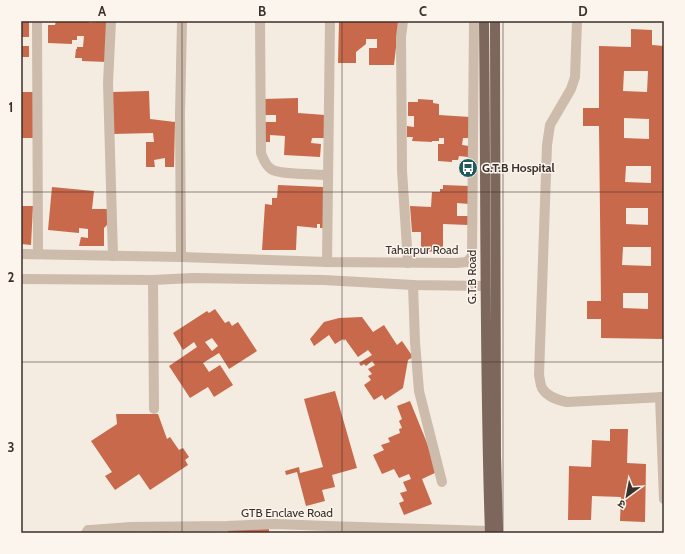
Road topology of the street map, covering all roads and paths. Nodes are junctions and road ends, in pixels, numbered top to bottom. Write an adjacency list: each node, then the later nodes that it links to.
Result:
1 (37, 21): 13 (street)
2 (111, 21): 14 (street)
3 (182, 21): 15 (street)
4 (260, 21): 11 (street)
5 (330, 21): 11 (street)
6 (403, 21): 17 (street)
7 (474, 21): 17 (street, Taharpur Road)
8 (484, 21): 21 (main road, G.T.B Road)
9 (495, 21): 30 (main road, G.T.B Road)
10 (577, 21): 22 (street)
11 (328, 175): 16 (street)
12 (21, 254): 13 (street)
13 (38, 254): 14 (street, Taharpur Road)
14 (113, 256): 15 (street, Taharpur Road)
15 (181, 257): 16 (street, Taharpur Road)
16 (327, 262): 17 (street, Taharpur Road)
17 (408, 263)
18 (21, 279): 19 (street)
19 (153, 280): 20 (street); 23 (street)
20 (413, 285): 21 (street); 24 (street)
21 (485, 286): 30 (main road, G.T.B Road)
22 (662, 397): 25 (street)
23 (154, 409)
24 (442, 482)
25 (664, 499)
26 (275, 528): 28 (street, GTB Enclave Road); 29 (street, GTB Enclave Road)
27 (131, 530): 28 (street, GTB Enclave Road); 31 (street, GTB Enclave Road)
28 (227, 530)
29 (327, 530): 30 (street, GTB Enclave Road)
30 (492, 532)
31 (86, 533)

